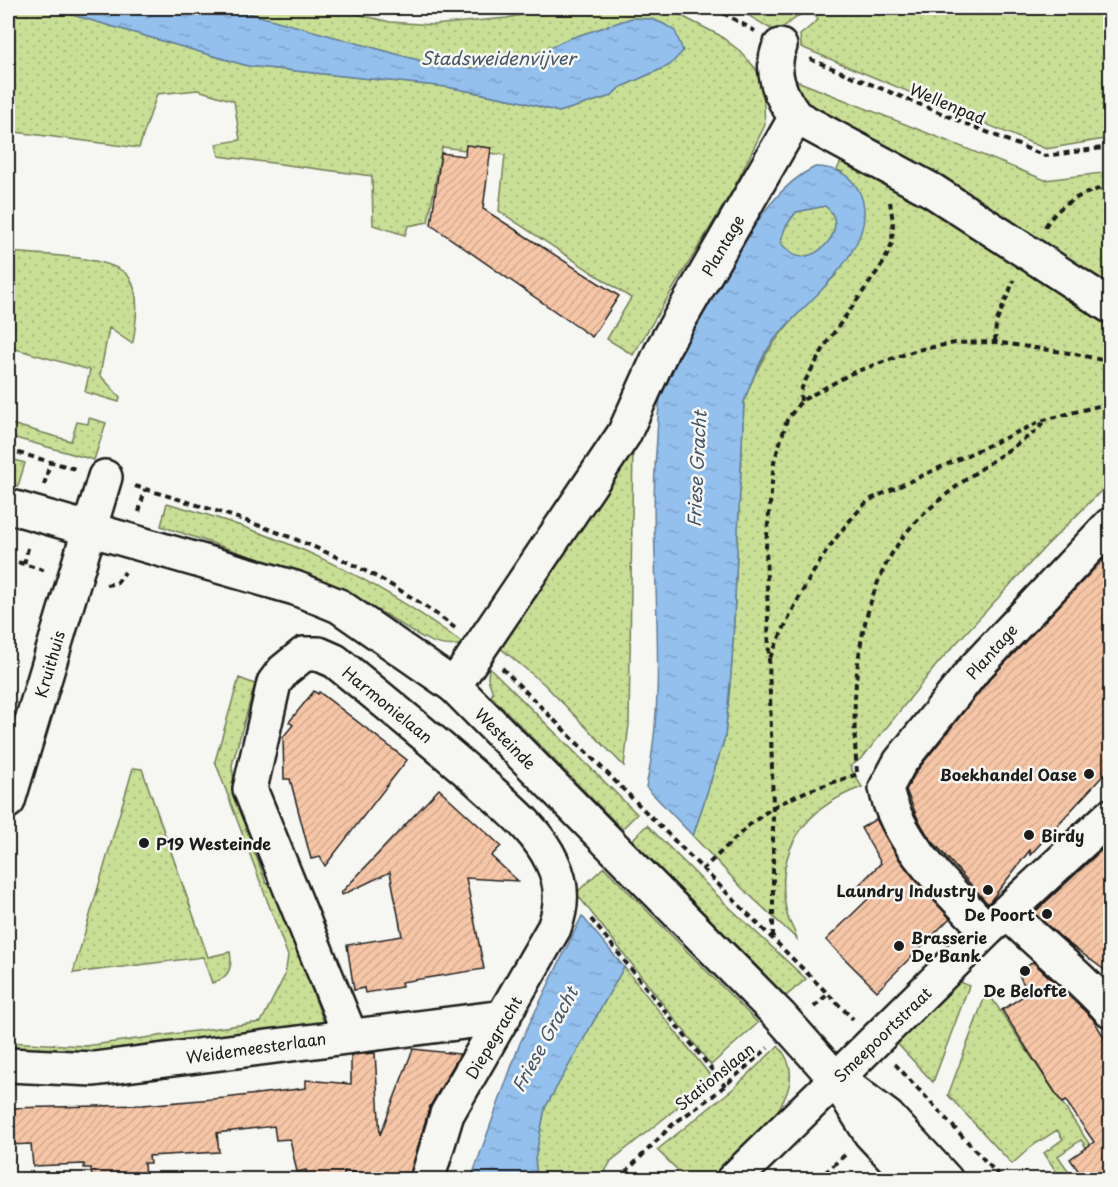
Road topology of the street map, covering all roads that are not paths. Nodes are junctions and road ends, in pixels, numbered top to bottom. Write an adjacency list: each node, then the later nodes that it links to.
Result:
1 (780, 46): 2 (street)
2 (796, 117): 3 (street); 8 (street, Plantage)
3 (1110, 306)
4 (105, 477): 7 (street)
5 (8, 506): 7 (street, Westeinde)
6 (1110, 525): 13 (street, Plantage)
7 (90, 528): 8 (street, Westeinde); 9 (street, Kruithuis)
8 (454, 686): 18 (street, Westeinde)
9 (15, 752): 10 (street, Kruithuis)
10 (8, 801)
11 (1110, 816): 13 (street, Smeepoortstraat)
12 (561, 896): 15 (street, Diepegracht); 16 (street, Harmonielaan)
13 (997, 921): 14 (street); 18 (street, Smeepoortstraat)
14 (1110, 1010)
15 (504, 1017): 16 (street, Weidemeesterlaan); 19 (street, Diepegracht)
16 (350, 1035): 17 (street, Weidemeesterlaan)
17 (8, 1065)
18 (836, 1079): 20 (street, Smeepoortstraat); 21 (street); 22 (street)
19 (427, 1179)
20 (734, 1179)
21 (914, 1179)
22 (946, 1179)

